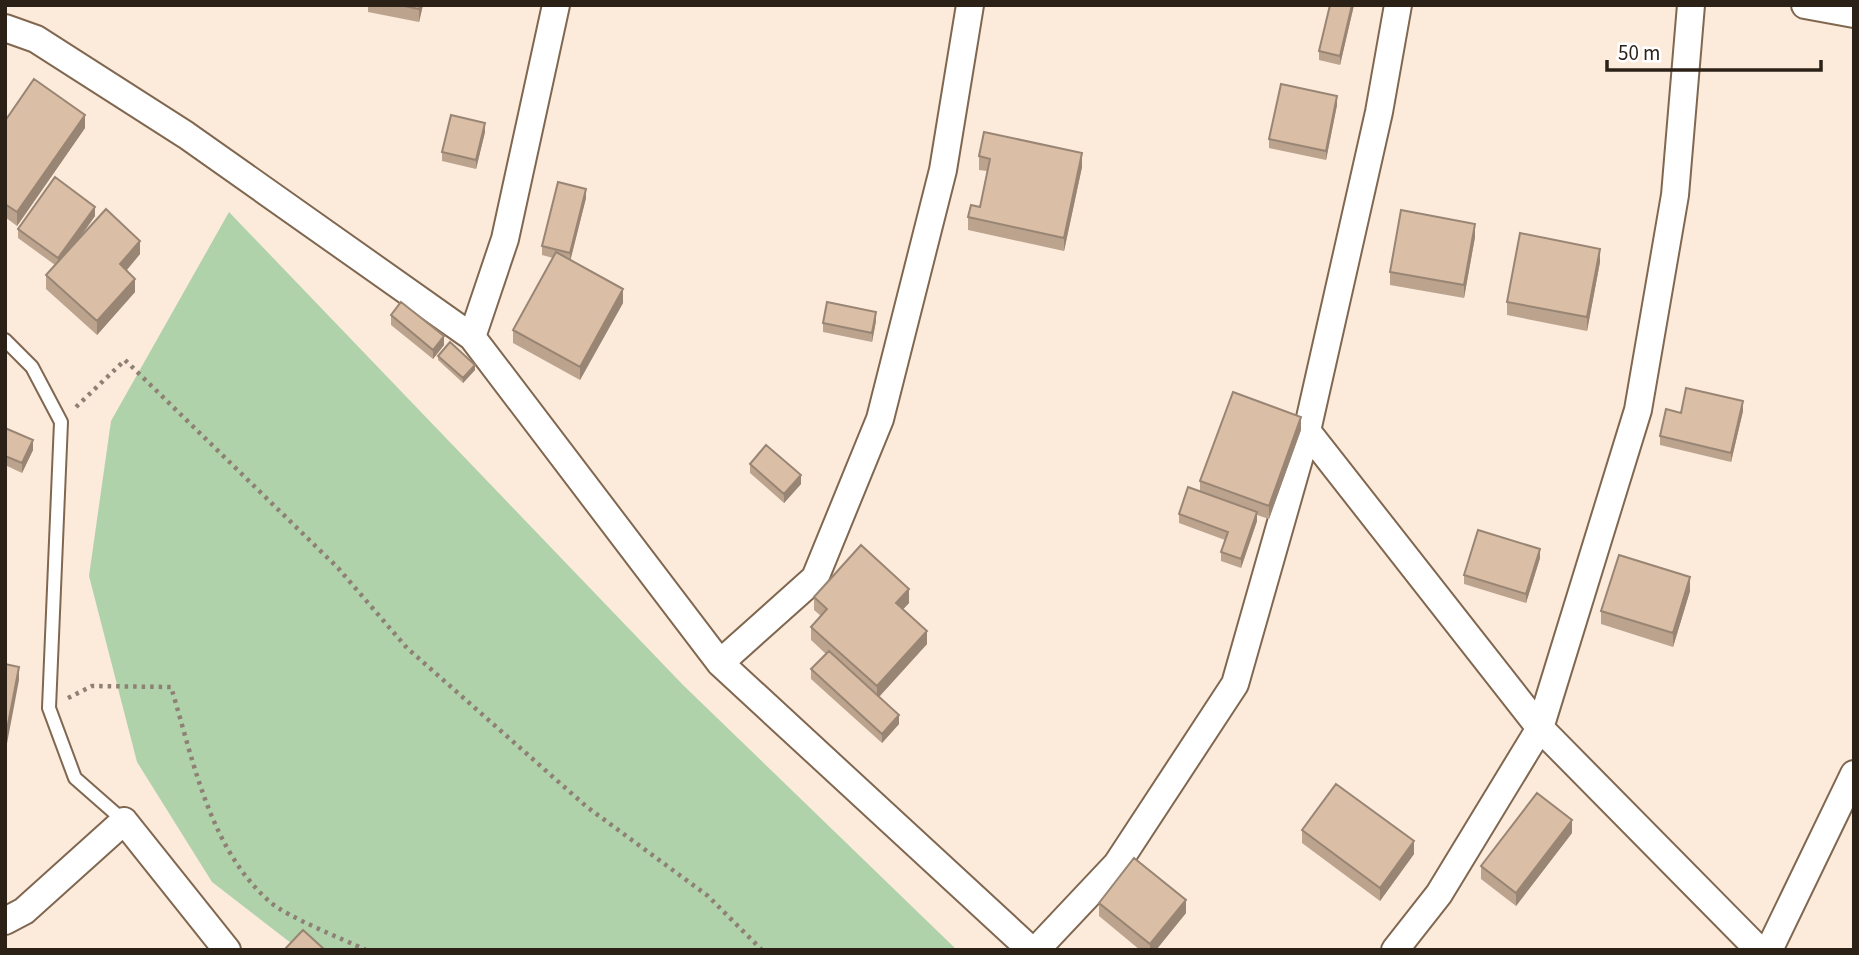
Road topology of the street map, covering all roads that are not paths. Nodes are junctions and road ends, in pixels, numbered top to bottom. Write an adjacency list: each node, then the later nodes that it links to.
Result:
1 (556, 5): 8 (street)
2 (970, 5): 11 (street)
3 (1398, 5): 10 (street)
4 (1691, 5): 12 (street)
5 (1805, 5): 6 (street)
6 (1854, 14)
7 (5, 28): 8 (street)
8 (472, 337): 11 (street)
9 (5, 340): 14 (lane)
10 (1307, 431): 12 (street); 17 (street)
11 (720, 663): 17 (street)
12 (1540, 728): 18 (street); 19 (street)
13 (1854, 774): 20 (street)
14 (124, 821): 15 (street); 16 (street)
15 (5, 921)
16 (227, 950)
17 (1033, 950)
18 (1395, 950)
19 (1759, 950)
20 (1769, 950)

